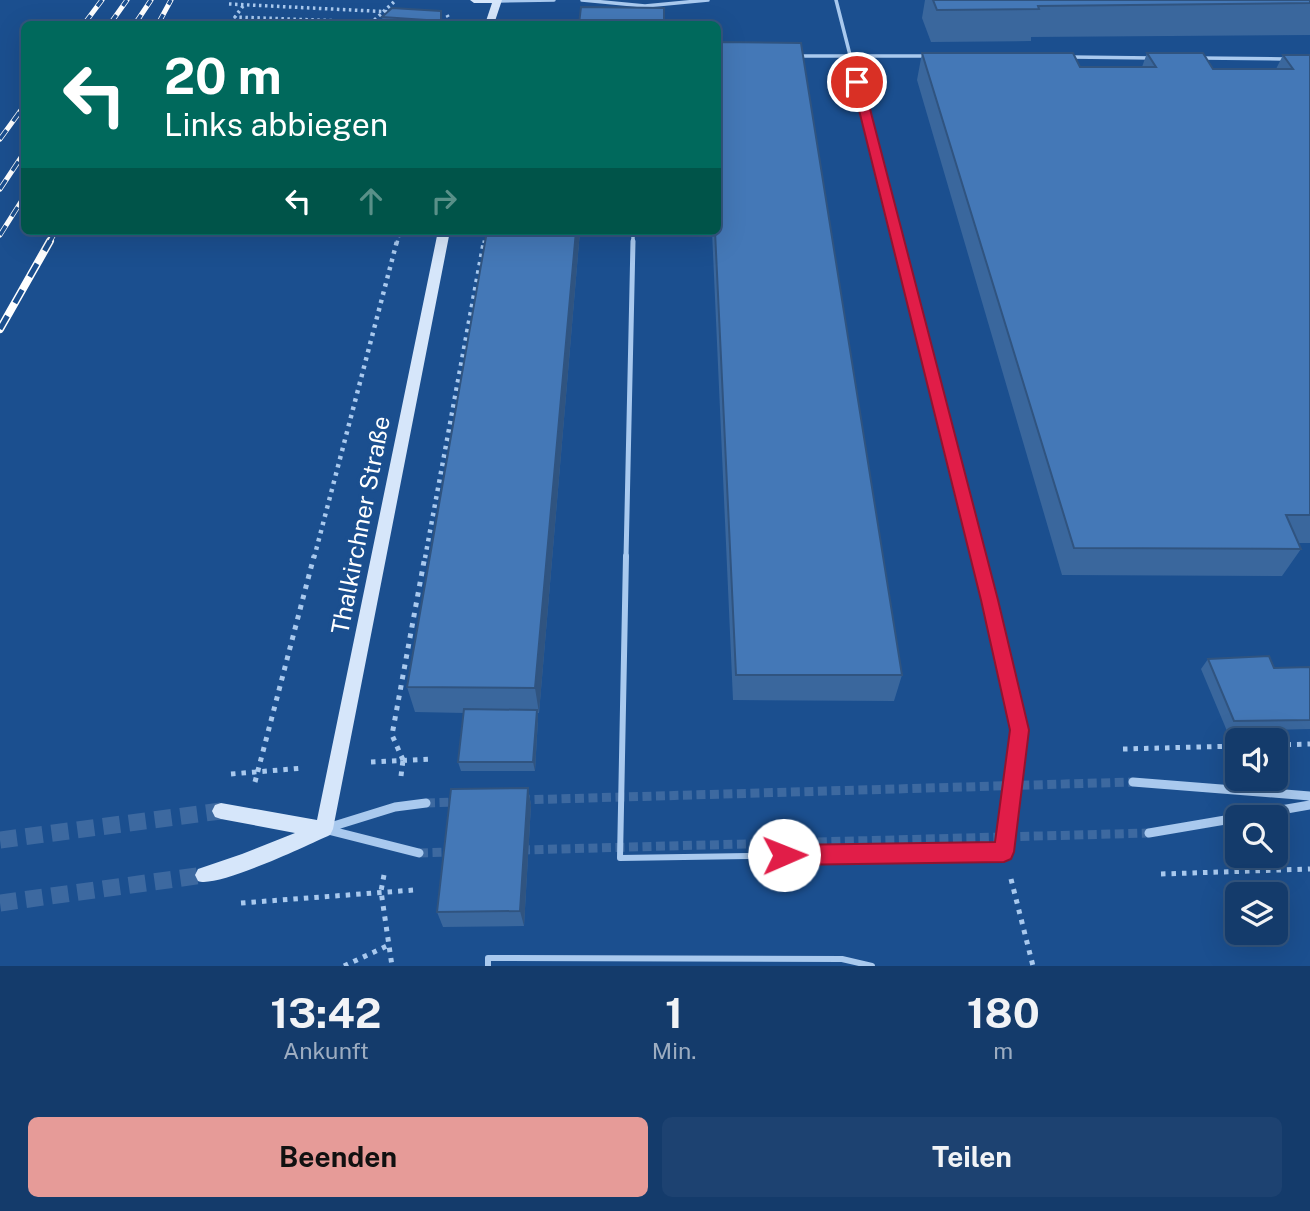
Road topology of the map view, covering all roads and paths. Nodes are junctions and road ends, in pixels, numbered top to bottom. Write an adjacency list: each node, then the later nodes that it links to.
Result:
1 (396, 0): 13 (path)
2 (474, 0): 7 (street)
3 (554, 0): 7 (lane)
4 (582, 0): 5 (lane)
5 (708, 0)
6 (836, 0): 17 (lane)
7 (498, 1): 15 (street)
8 (229, 4): 9 (path)
9 (243, 5): 10 (path); 12 (path)
10 (393, 12)
11 (447, 15): 14 (path)
12 (343, 21)
13 (373, 21)
14 (450, 21)
15 (491, 21)
16 (797, 56): 17 (lane)
17 (851, 56): 18 (lane); 42 (lane)
18 (934, 57)
19 (1059, 57): 20 (lane)
20 (1157, 58)
21 (1199, 58): 22 (lane)
22 (1296, 59)
23 (399, 235): 32 (path, Thalkirchner Straße)
24 (443, 235): 40 (street, Thalkirchner Straße)
25 (485, 235): 31 (path)
26 (634, 235): 42 (lane)
27 (1310, 744): 28 (path)
28 (1288, 745)
29 (1225, 746): 30 (path)
30 (1123, 749)
31 (431, 759)
32 (257, 772)
33 (1133, 782): 34 (street)
34 (1310, 796)
35 (426, 803): 40 (street)
36 (1310, 805): 37 (street)
37 (1288, 809)
38 (221, 811): 40 (street)
39 (1225, 819): 41 (street)
40 (324, 829): 43 (street); 46 (street)
41 (1149, 833)
42 (1004, 852): 55 (path)
43 (419, 853)
44 (1310, 869): 45 (path)
45 (1161, 874)
46 (204, 875)
47 (414, 890): 48 (path)
48 (382, 891): 49 (path); 50 (path)
49 (236, 904)
50 (389, 945): 51 (path); 52 (path)
51 (344, 966)
52 (392, 966)
53 (488, 966): 54 (lane)
54 (872, 966)
55 (1033, 966)

